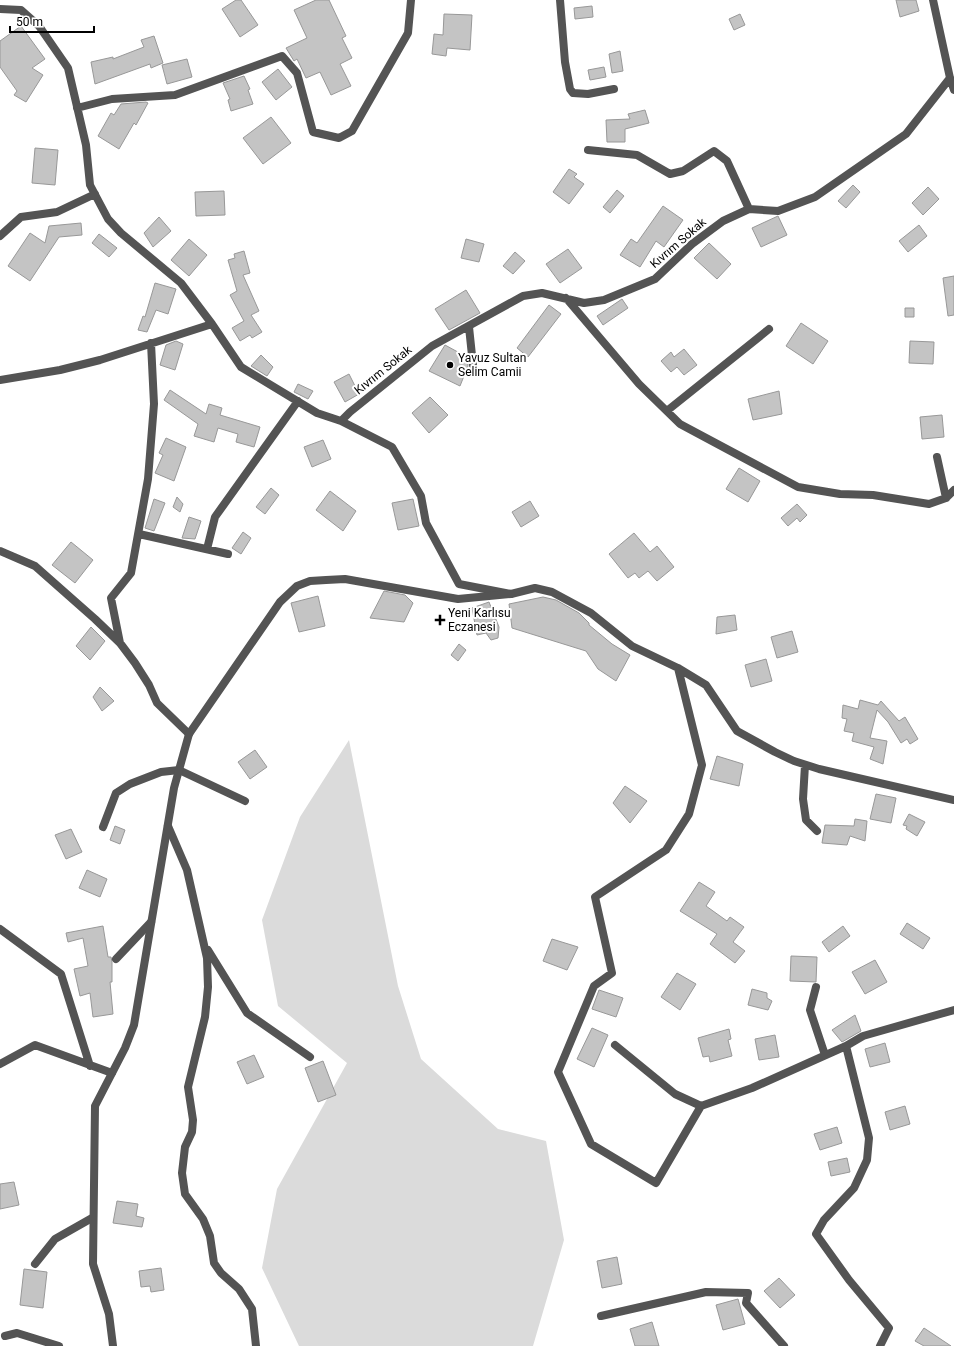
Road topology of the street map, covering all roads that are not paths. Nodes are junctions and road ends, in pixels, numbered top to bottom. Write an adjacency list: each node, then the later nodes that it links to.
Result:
1 (411, 0): 8 (street)
2 (560, 0): 6 (street)
3 (933, 0): 5 (street)
4 (0, 9): 8 (street)
5 (950, 78): 7 (street); 11 (street, Kıvrım Sokak)
6 (614, 88)
7 (954, 90)
8 (77, 108): 10 (street)
9 (588, 150): 11 (street)
10 (95, 194): 12 (street); 14 (street)
11 (749, 209): 13 (street, Kıvrım Sokak)
12 (0, 236)
13 (566, 298): 15 (street, Kıvrım Sokak); 21 (street)
14 (212, 324): 17 (street); 20 (street)
15 (469, 327): 18 (street); 22 (street, Kıvrım Sokak)
16 (769, 330): 21 (street)
17 (151, 343): 19 (street); 26 (street)
18 (473, 365)
19 (0, 380)
20 (298, 401): 22 (street); 27 (street)
21 (668, 410): 25 (street)
22 (341, 421): 30 (street)
23 (937, 458): 25 (street)
24 (954, 490): 25 (street)
25 (946, 498)
26 (139, 534): 27 (street); 31 (street)
27 (207, 549): 29 (street)
28 (0, 551): 31 (street)
29 (228, 554)
30 (511, 594): 32 (street); 33 (street)
31 (120, 643): 33 (street)
32 (678, 668): 34 (street); 54 (street)
33 (189, 734): 35 (street)
34 (805, 765): 36 (street); 40 (street)
35 (179, 770): 37 (street); 38 (street); 39 (street)
36 (954, 800)
37 (245, 801)
38 (168, 826): 41 (street); 43 (street)
39 (103, 827)
40 (817, 831)
41 (151, 922): 44 (street); 53 (street)
42 (0, 929): 52 (street)
43 (203, 940): 50 (street); 61 (street)
44 (116, 959)
45 (816, 988): 49 (street)
46 (954, 1010): 48 (street)
47 (615, 1045): 54 (street)
48 (846, 1046): 49 (street); 63 (street)
49 (825, 1055): 54 (street)
50 (310, 1057)
51 (0, 1064): 52 (street)
52 (90, 1066): 53 (street)
53 (112, 1073): 55 (street)
54 (701, 1106)
55 (92, 1218): 56 (street); 60 (street)
56 (35, 1264)
57 (601, 1316): 62 (street)
58 (5, 1336): 59 (street)
59 (59, 1346)
60 (113, 1346)
61 (256, 1346)
62 (784, 1346)
63 (880, 1346)

